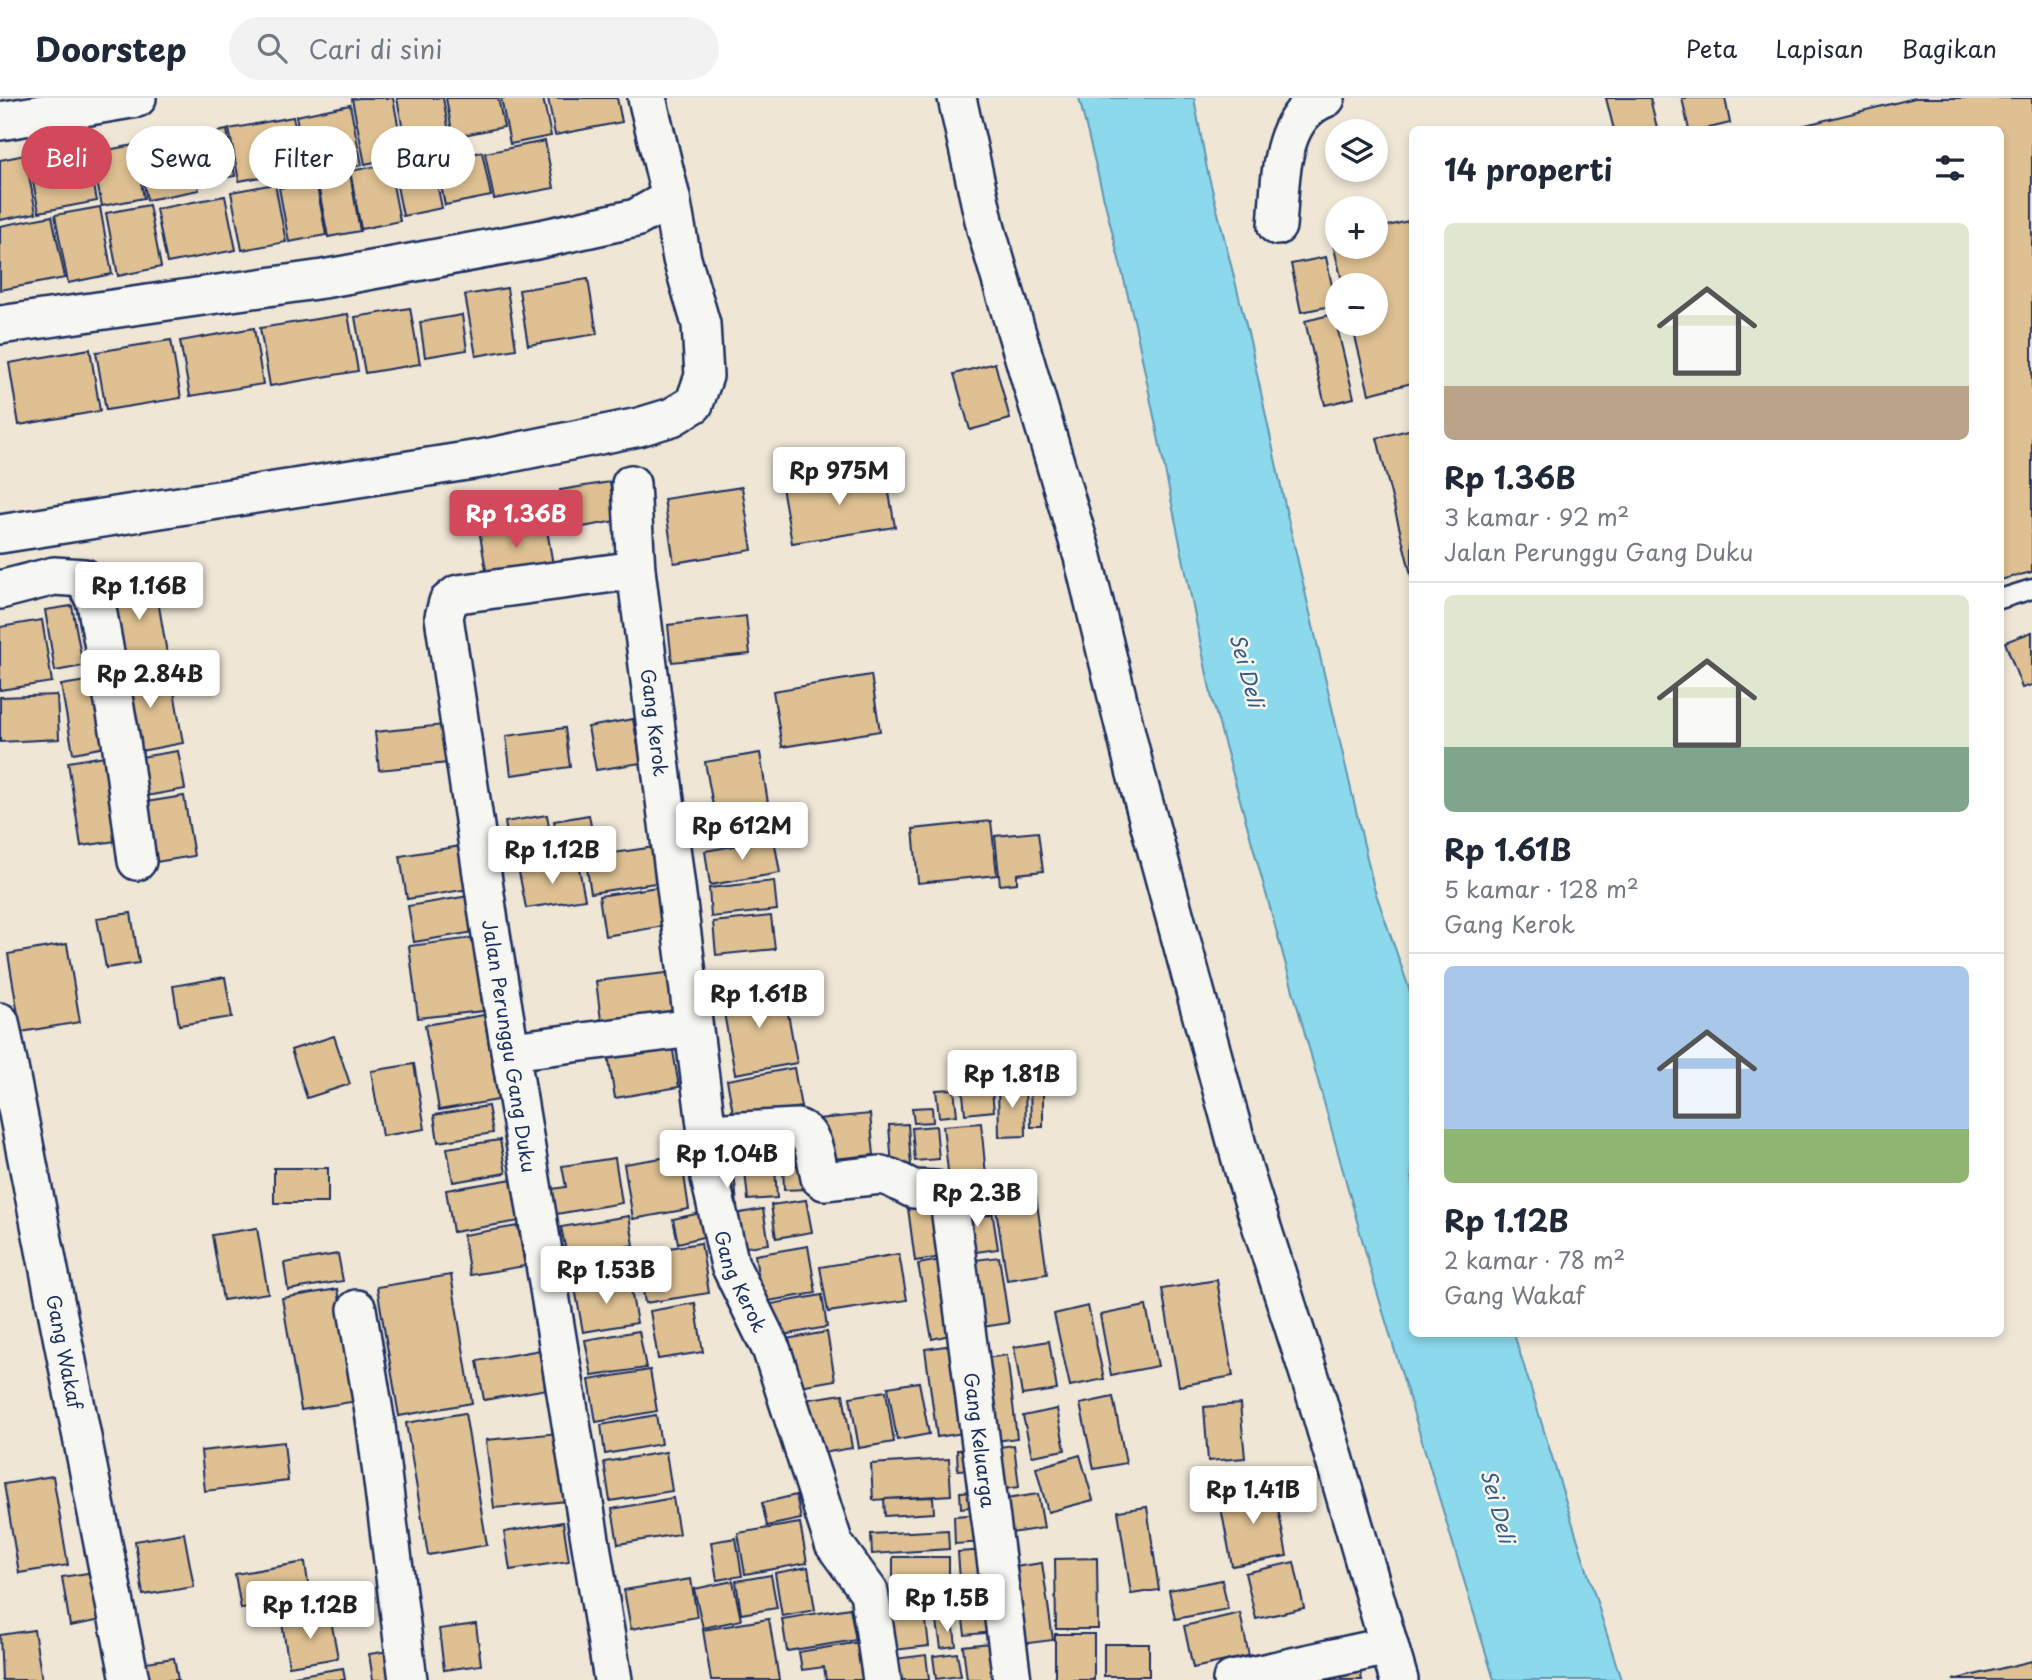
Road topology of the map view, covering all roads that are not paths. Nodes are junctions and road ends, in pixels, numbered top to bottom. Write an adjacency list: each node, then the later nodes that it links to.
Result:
1 (137, 98): 5 (street)
2 (647, 98): 6 (street)
3 (957, 98): 21 (street)
4 (1326, 98): 7 (street)
5 (0, 121)
6 (671, 198): 8 (street); 10 (street)
7 (1277, 226)
8 (0, 326)
9 (631, 484): 11 (street, Gang Kerok)
10 (0, 534)
11 (636, 570): 17 (street, Gang Kerok); 18 (street, Jalan Perunggu Gang Duku)
12 (2032, 589): 14 (lane)
13 (0, 590): 15 (street)
14 (2004, 598)
15 (137, 861)
16 (0, 1022): 22 (street, Gang Wakaf)
17 (693, 1028): 18 (street); 19 (street, Gang Kerok)
18 (511, 1051): 24 (street, Jalan Perunggu Gang Duku)
19 (707, 1133): 25 (street, Gang Kerok); 26 (street, Gang Keluarga)
20 (357, 1309): 23 (street)
21 (1394, 1663): 27 (street)
22 (130, 1680)
23 (408, 1680)
24 (613, 1680)
25 (882, 1680)
26 (1012, 1680)
27 (1232, 1680)

